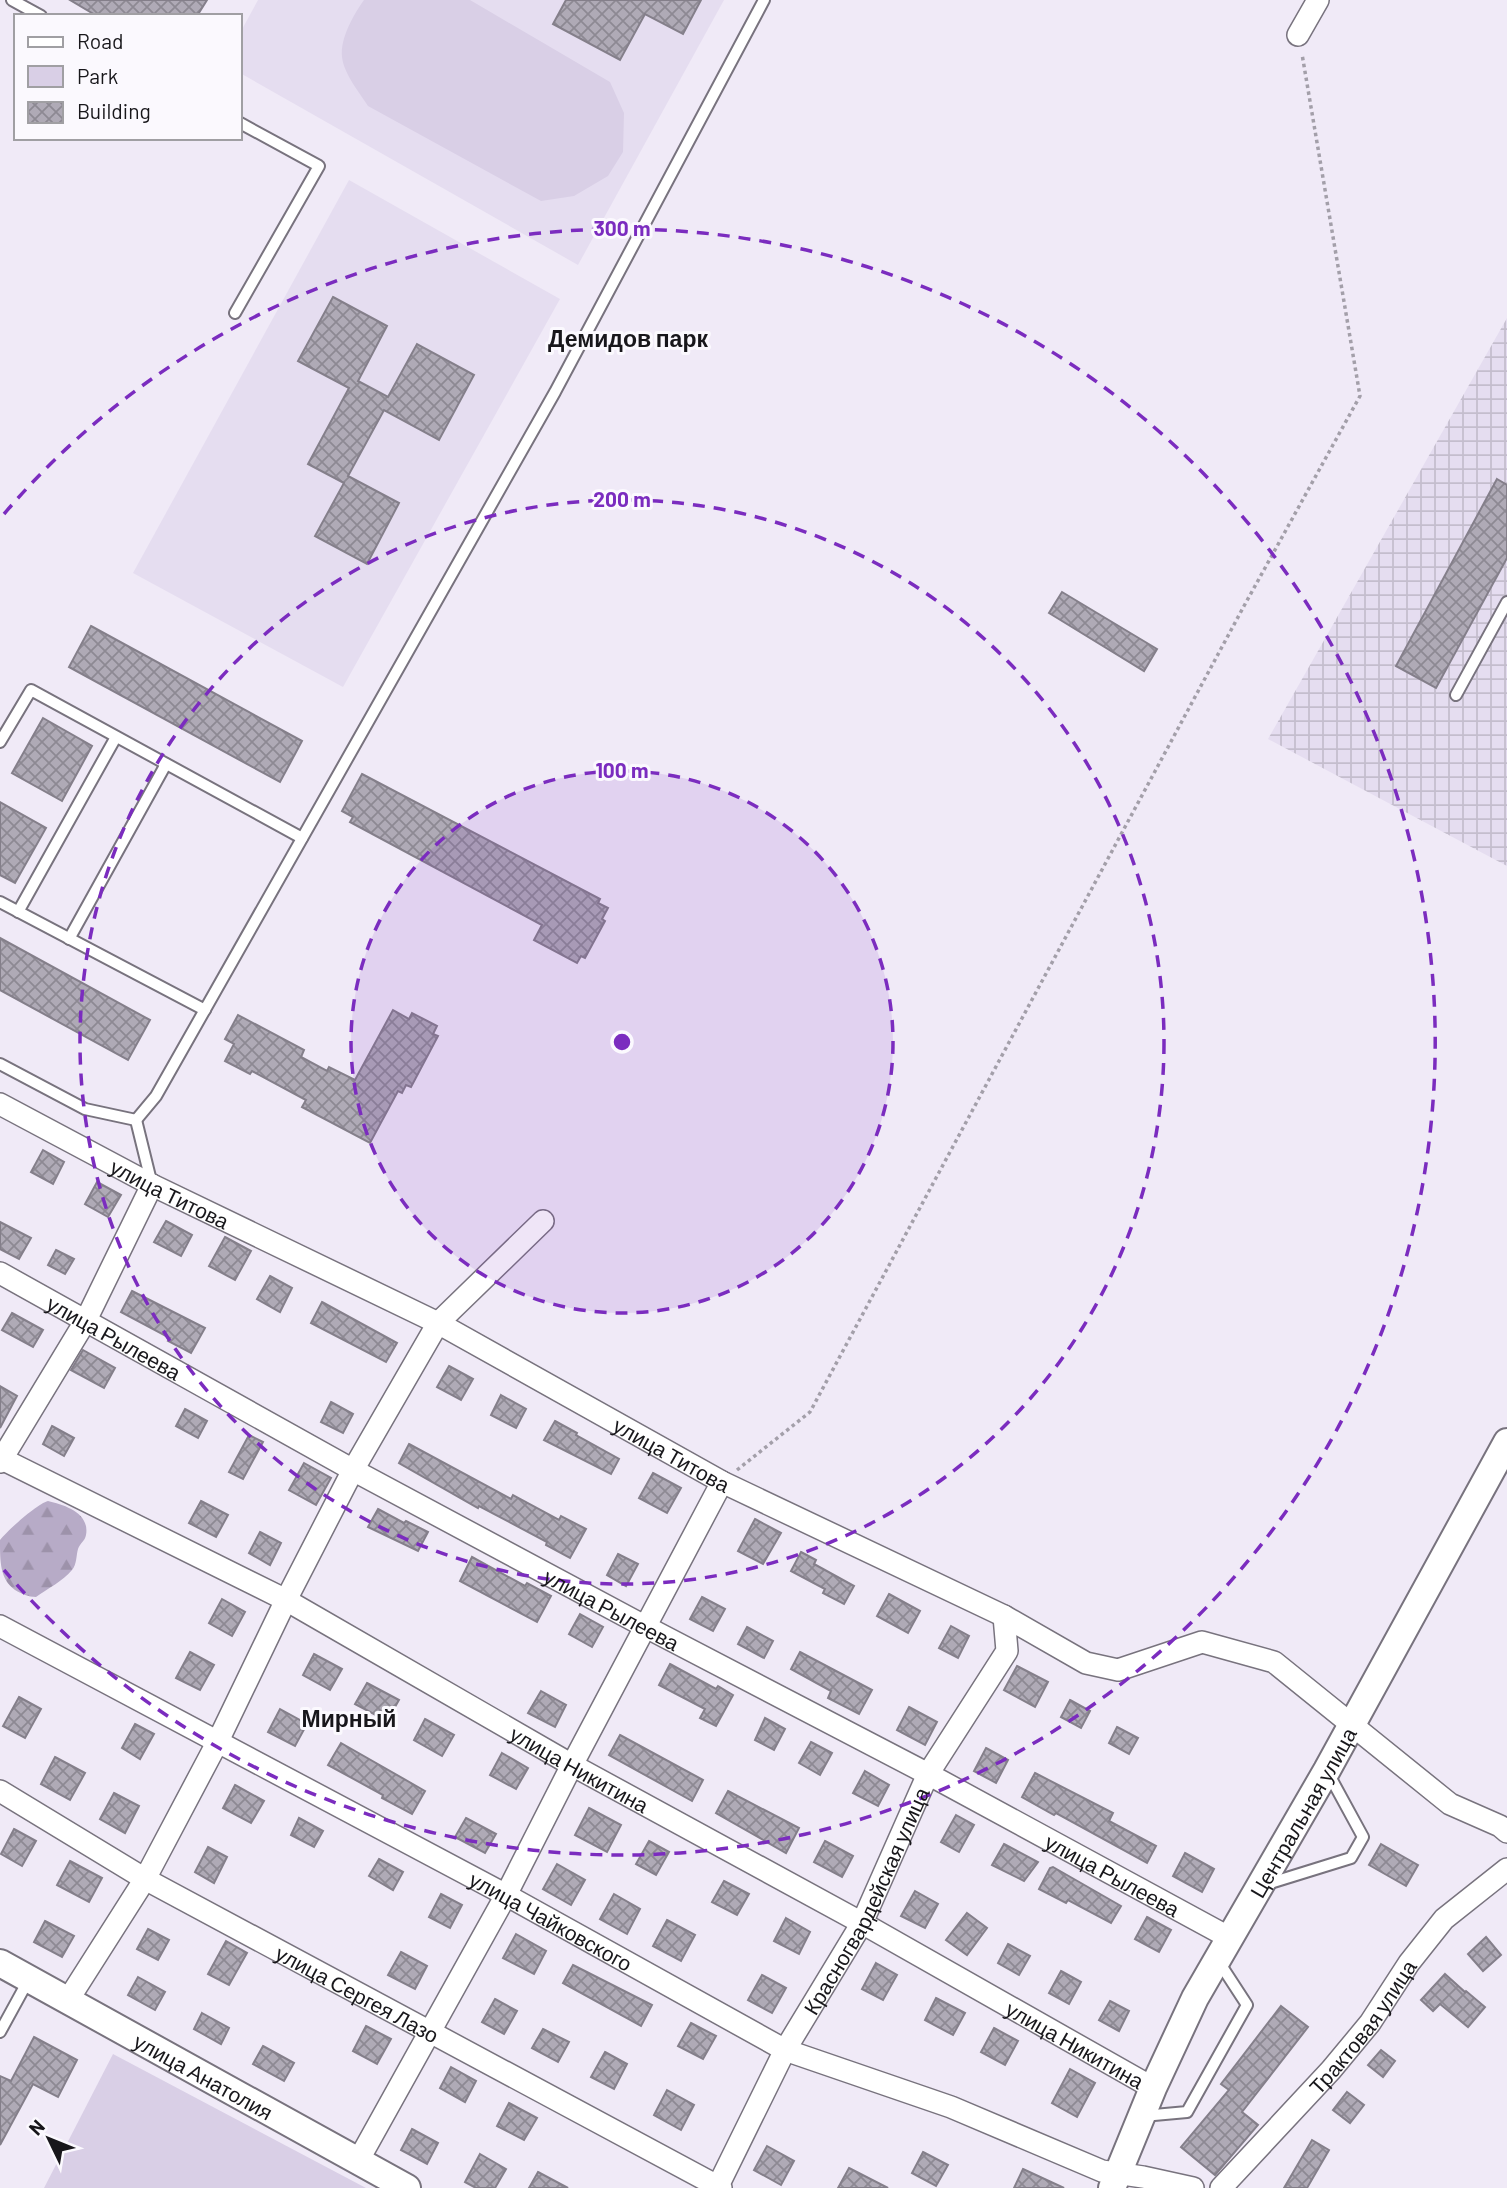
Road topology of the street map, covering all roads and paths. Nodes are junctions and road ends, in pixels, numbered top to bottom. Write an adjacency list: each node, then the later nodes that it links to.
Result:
1 (12, 0): 4 (lane)
2 (764, 0): 13 (lane)
3 (1318, 0): 5 (street)
4 (37, 14)
5 (1298, 35): 29 (path)
6 (242, 124): 7 (lane)
7 (235, 313)
8 (1507, 602): 9 (lane)
9 (1456, 695)
10 (116, 737): 11 (lane); 12 (lane); 15 (lane)
11 (0, 742)
12 (166, 764): 13 (lane); 16 (lane)
13 (302, 838): 17 (lane)
14 (0, 902): 15 (lane)
15 (18, 912): 16 (lane)
16 (69, 939): 17 (lane)
17 (205, 1010): 20 (lane)
18 (0, 1064): 20 (lane)
19 (0, 1104): 21 (street, улица Титова)
20 (136, 1120): 21 (lane)
21 (152, 1185): 24 (street); 25 (street, улица Титова)
22 (543, 1221): 25 (street)
23 (0, 1273): 24 (street, улица Рылеева)
24 (86, 1320): 27 (street); 28 (street, улица Рылеева)
25 (439, 1323): 28 (street); 29 (street, улица Титова)
26 (1505, 1452): 34 (street, Центральная улица)
27 (1, 1460): 30 (street, улица Никитина)
28 (353, 1470): 30 (street); 33 (street, улица Рылеева)
29 (722, 1482): 31 (street, улица Титова); 33 (street)
30 (286, 1600): 35 (street); 36 (street, улица Никитина)
31 (1004, 1616): 34 (street, улица Титова); 38 (street, Красногвардейская улица)
32 (0, 1626): 35 (street, улица Чайковского)
33 (646, 1627): 36 (street); 38 (street, улица Рылеева)
34 (1351, 1724): 37 (street, Центральная улица); 40 (street, улица Титова)
35 (216, 1743): 42 (street); 44 (street, улица Чайковского)
36 (572, 1765): 44 (street); 45 (street, улица Никитина)
37 (1327, 1770): 43 (street, Центральная улица); 43 (lane)
38 (928, 1774): 45 (street, Красногвардейская улица); 46 (street, улица Рылеева)
39 (0, 1791): 42 (street, улица Сергея Лазо)
40 (1507, 1832)
41 (1507, 1869): 60 (street, Трактовая улица)
42 (145, 1879): 49 (street); 50 (street, улица Сергея Лазо)
43 (1258, 1887): 46 (street, Центральная улица)
44 (506, 1895): 50 (street); 52 (street, улица Чайковского)
45 (862, 1923): 52 (street, Красногвардейская улица); 53 (street, улица Никитина)
46 (1223, 1948): 53 (street, Центральная улица); 54 (lane)
47 (0, 1963): 48 (street, улица Анатолия)
48 (29, 1979): 49 (street, улица Анатолия); 51 (lane)
49 (68, 2000): 55 (street, улица Анатолия)
50 (431, 2031): 55 (street); 57 (street, улица Сергея Лазо)
51 (0, 2032)
52 (785, 2050): 56 (street, улица Чайковского); 57 (street, Красногвардейская улица)
53 (1153, 2088): 54 (street, Центральная улица)
54 (1143, 2116): 56 (street, Центральная улица)
55 (358, 2161): 58 (street, улица Анатолия)
56 (1115, 2181): 59 (street)
57 (719, 2187)
58 (407, 2188)
59 (1193, 2188)
60 (1221, 2188)

